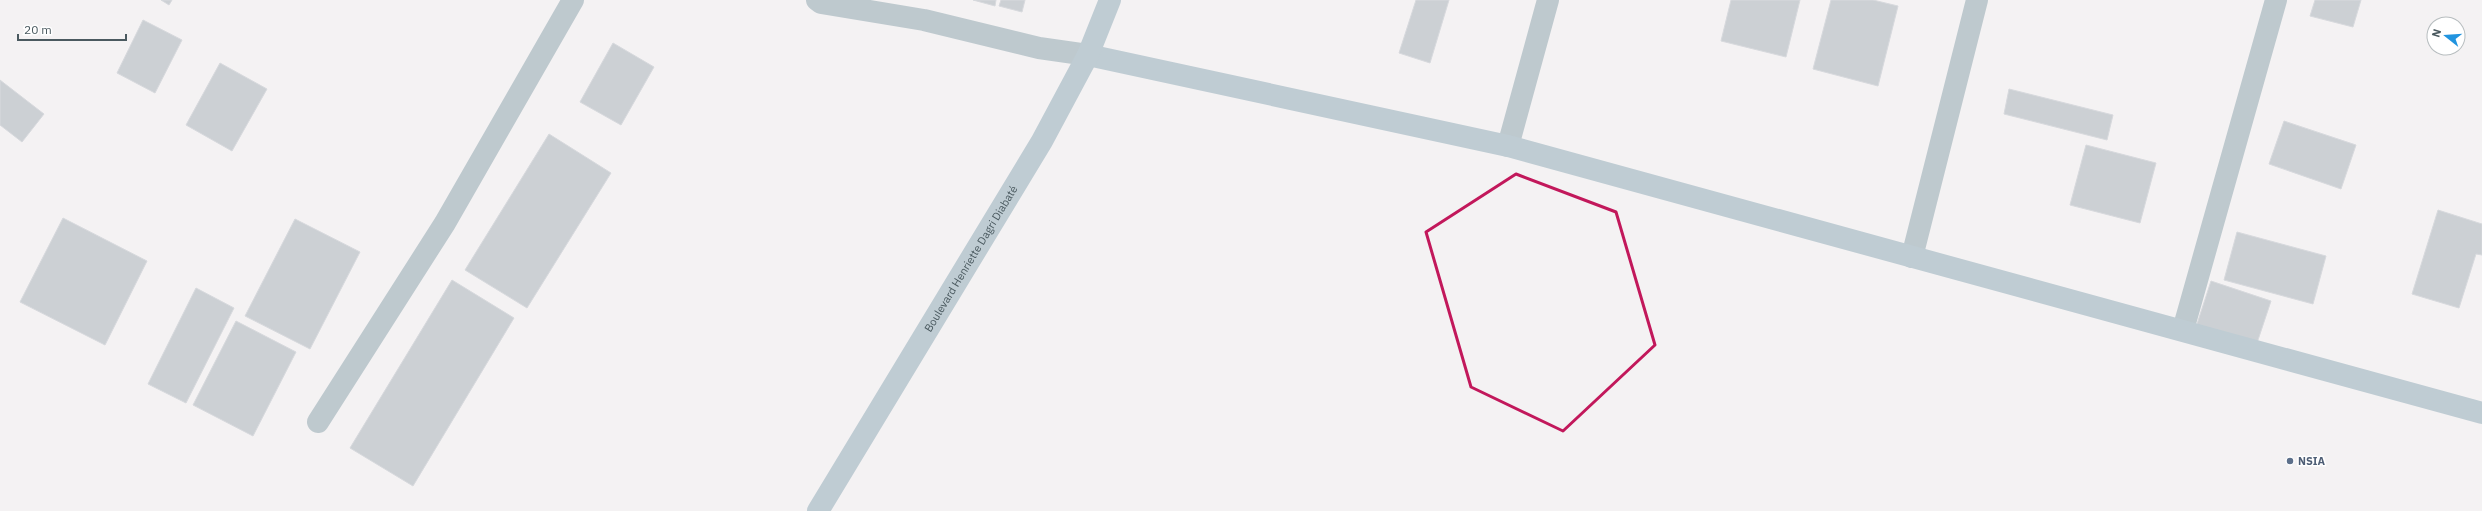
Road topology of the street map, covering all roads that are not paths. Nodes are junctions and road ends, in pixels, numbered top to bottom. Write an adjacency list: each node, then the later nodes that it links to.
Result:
1 (574, 0): 12 (street)
2 (817, 0): 7 (street)
3 (1110, 0): 7 (street, Boulevard Henriette Dagri Diabaté)
4 (1548, 0): 8 (street)
5 (1977, 0): 9 (street)
6 (2276, 0): 10 (street)
7 (1088, 55): 8 (street); 13 (street, Boulevard Henriette Dagri Diabaté)
8 (1508, 146): 9 (street)
9 (1912, 258): 10 (street)
10 (2183, 330): 11 (street)
11 (2482, 412)
12 (318, 422)
13 (818, 511)

